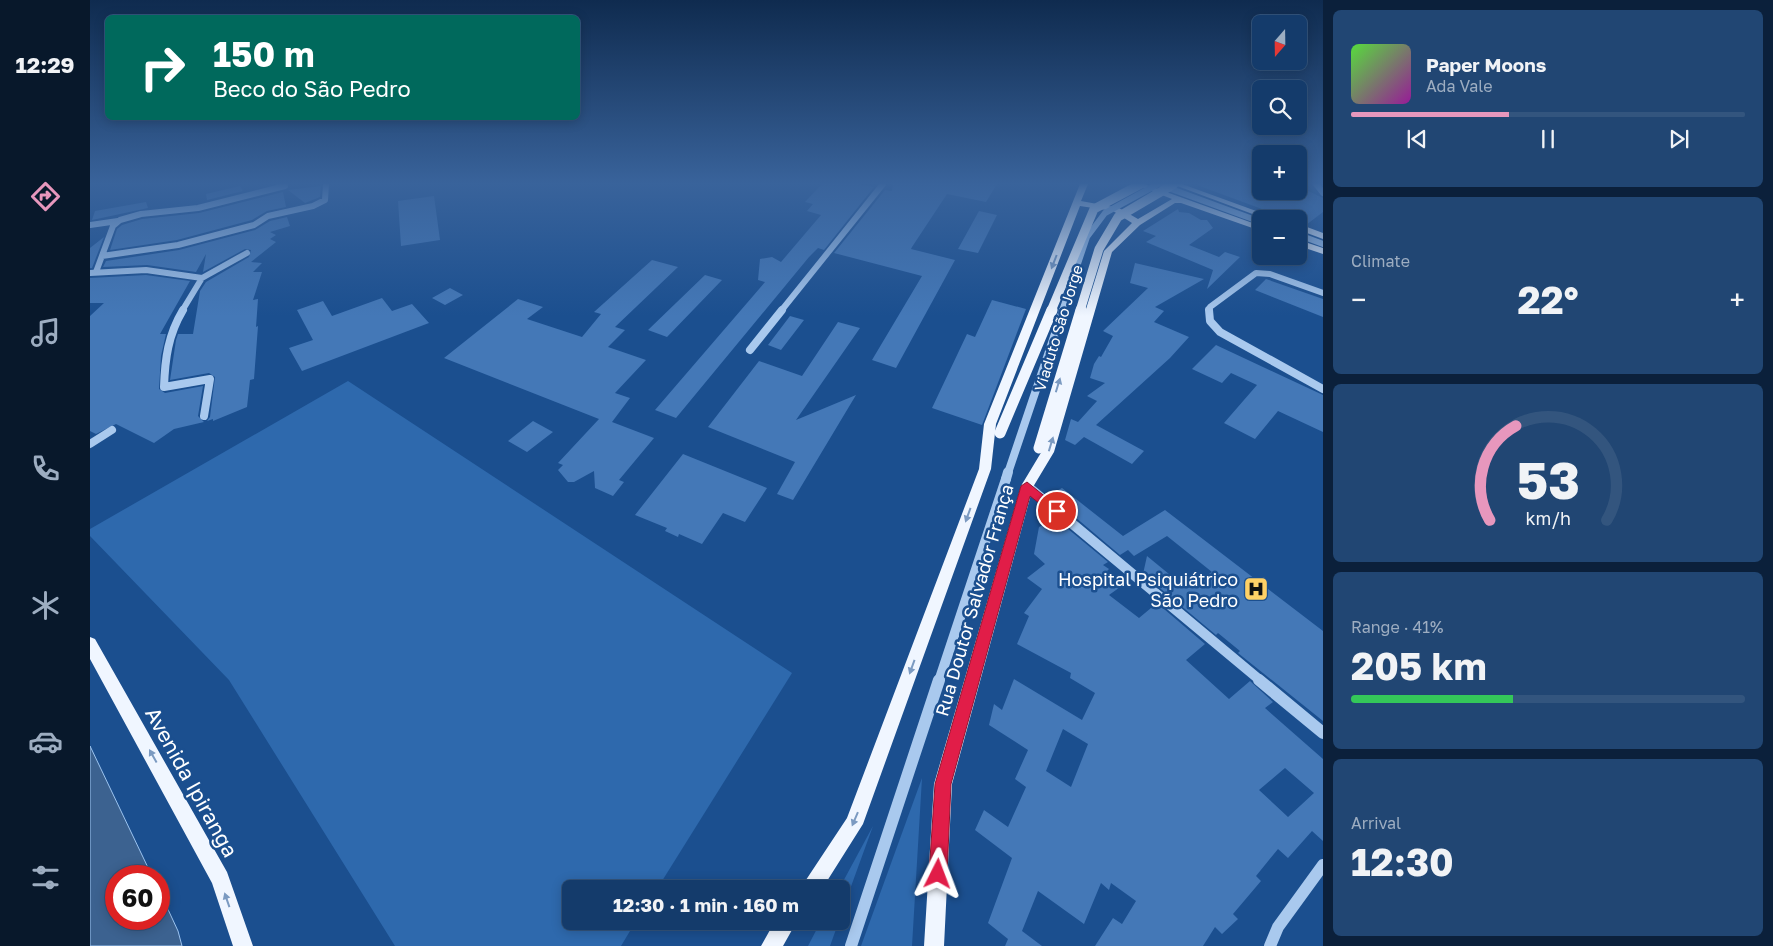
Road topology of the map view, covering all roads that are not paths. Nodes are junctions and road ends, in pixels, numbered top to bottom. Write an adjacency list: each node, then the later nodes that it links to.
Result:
1 (112, 228): 16 (street)
2 (242, 228): 16 (street)
3 (848, 228): 20 (street)
4 (1067, 228): 25 (main road, Rua Doutor Salvador França, one-way to 25)
5 (1086, 228): 25 (main road, Viaduto São Jorge, bridge)
6 (1094, 228): 26 (street, Viaduto São Jorge, bridge)
7 (1111, 228): 27 (main road, Viaduto São Jorge, one-way to 7, bridge)
8 (1132, 228): 27 (main road, Rua Doutor Salvador França, one-way to 8)
9 (1307, 231): 10 (main road)
10 (1323, 236)
11 (1307, 238): 12 (street)
12 (1323, 244)
13 (1307, 246): 14 (main road)
14 (1323, 252)
15 (247, 253): 18 (lane)
16 (102, 256): 17 (street)
17 (93, 272): 18 (street)
18 (202, 278): 22 (lane)
19 (1323, 293): 21 (street)
20 (750, 350)
21 (1323, 389)
22 (204, 416)
23 (112, 430): 24 (street)
24 (90, 444)
25 (985, 469): 31 (main road, Rua Doutor Salvador França, one-way to 31)
26 (1006, 479): 35 (lane)
27 (1027, 486): 29 (street); 36 (main road, Rua Doutor Salvador França)
28 (90, 644): 33 (main road, Avenida Ipiranga, one-way to 28)
29 (1323, 733)
30 (1323, 865): 37 (street)
31 (816, 880)
32 (782, 930): 34 (main road)
33 (243, 946)
34 (771, 946)
35 (851, 946)
36 (934, 946)
37 (1270, 946)

